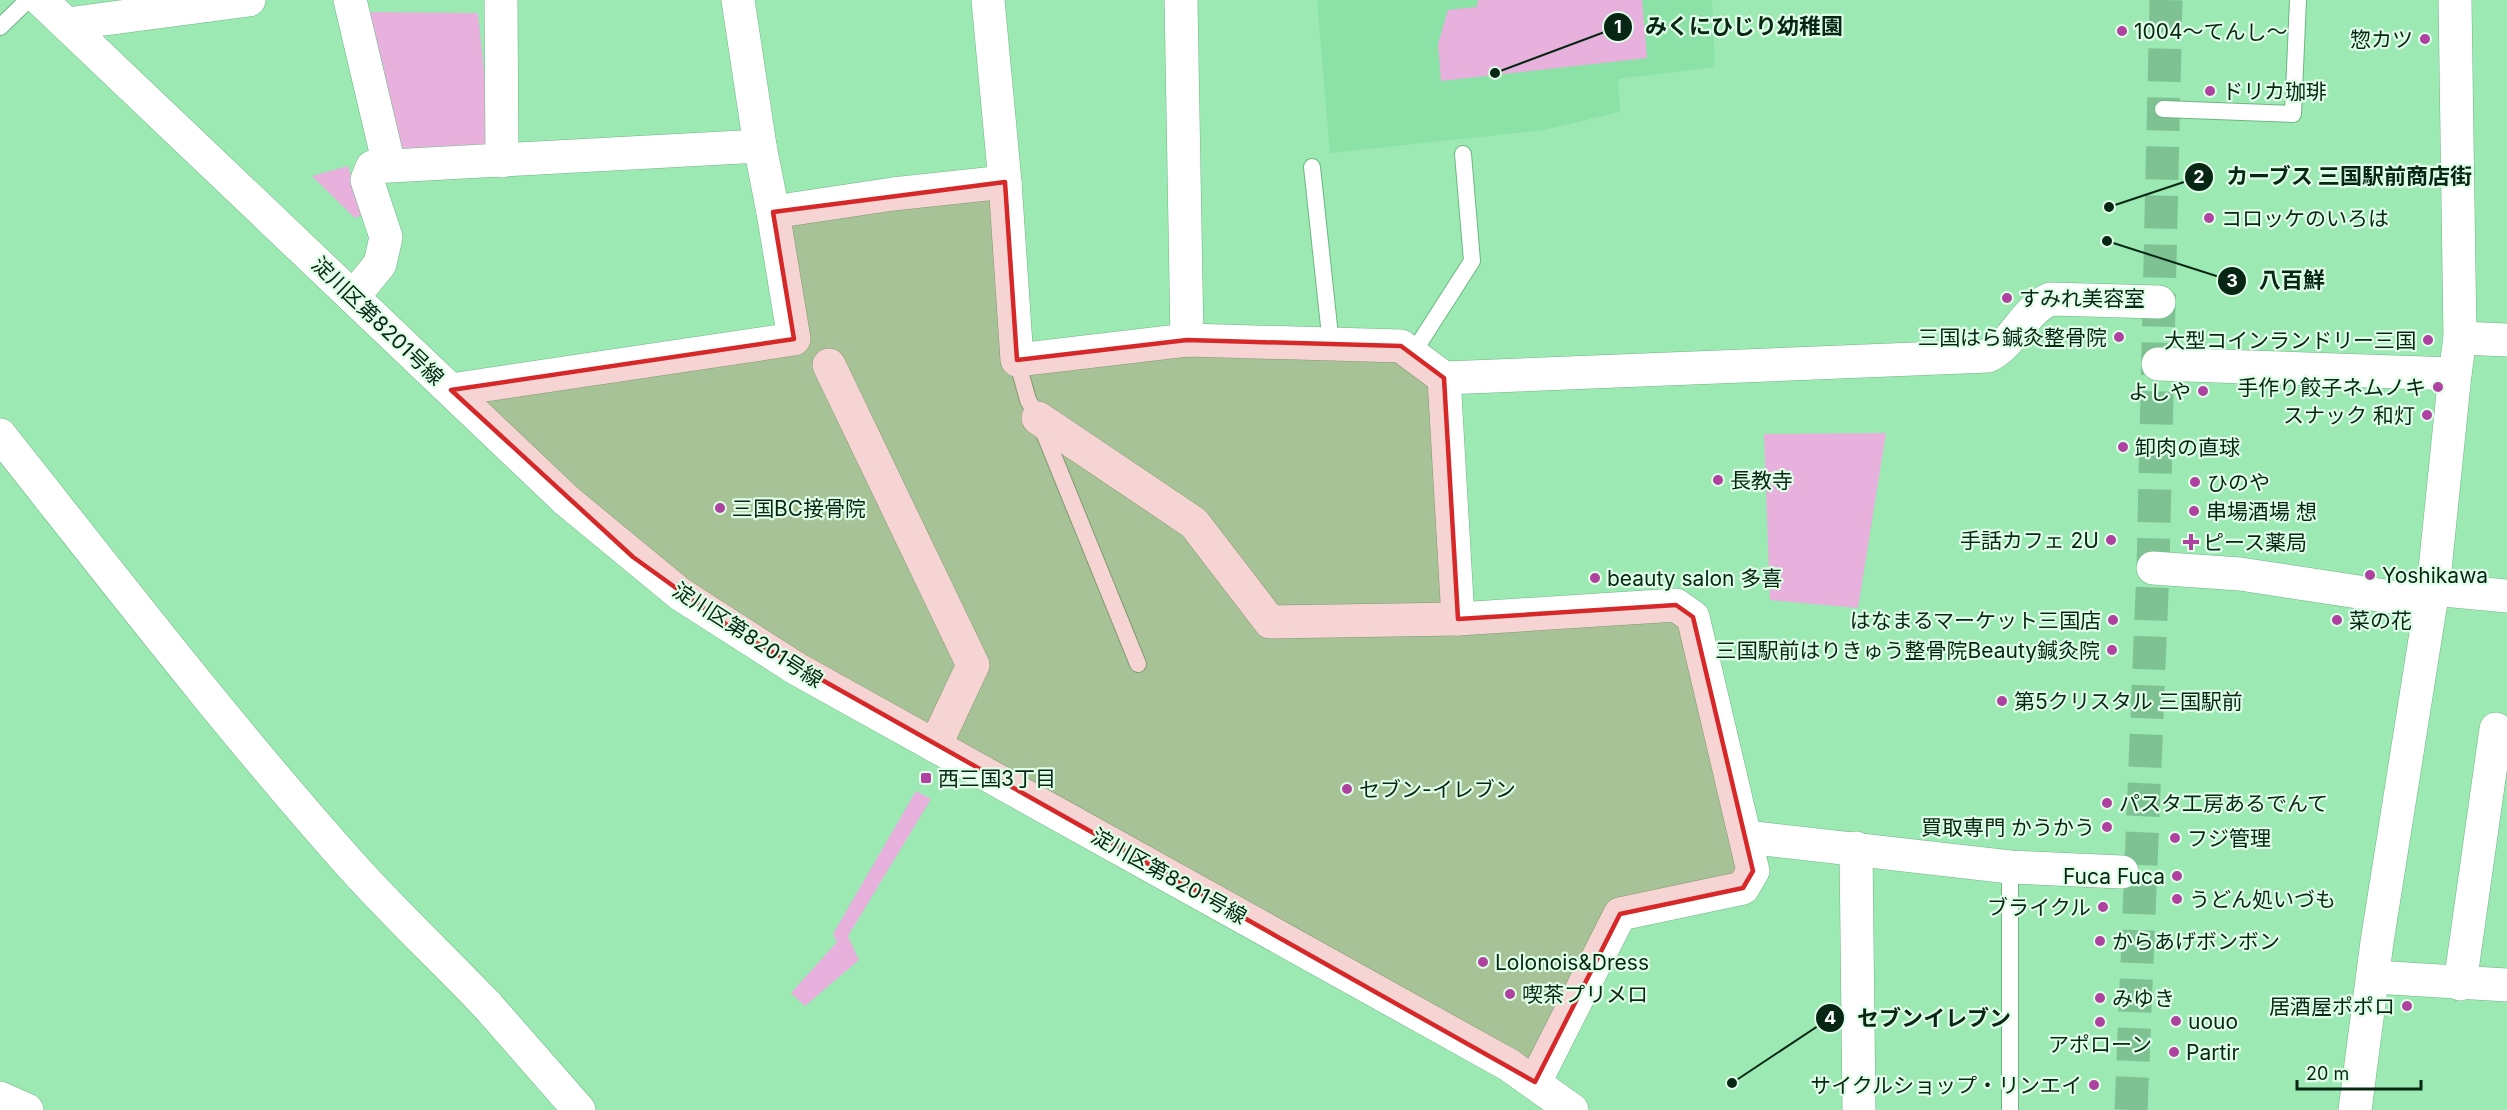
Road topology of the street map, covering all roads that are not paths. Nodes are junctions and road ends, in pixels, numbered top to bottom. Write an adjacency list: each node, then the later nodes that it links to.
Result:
1 (28, 0): 12 (lane)
2 (41, 0): 11 (street, 淀川区第8201号線)
3 (249, 0): 11 (street)
4 (351, 0): 17 (street)
5 (501, 0): 16 (street)
6 (738, 0): 14 (street)
7 (988, 0): 19 (street)
8 (1181, 0): 24 (street)
9 (2298, 0): 13 (lane)
10 (2455, 0): 23 (street)
11 (67, 24): 21 (street, 淀川区第8201号線)
12 (0, 27)
13 (2163, 110)
14 (760, 146): 16 (street); 20 (street)
15 (1462, 154): 27 (lane)
16 (502, 161): 17 (street)
17 (389, 165): 21 (street)
18 (1312, 167): 26 (lane)
19 (1005, 182): 20 (street); 28 (street)
20 (773, 212): 33 (street)
21 (353, 297): 33 (street, 淀川区第8201号線)
22 (2159, 302): 32 (street)
23 (2460, 338): 25 (street); 31 (street)
24 (1187, 340): 26 (street); 28 (street)
25 (2507, 340)
26 (1331, 345): 27 (street)
27 (1413, 353): 32 (street)
28 (1017, 360): 34 (lane)
29 (2158, 364): 31 (street)
30 (829, 365): 42 (street)
31 (2455, 374): 37 (street)
32 (1444, 378): 39 (street)
33 (451, 390): 42 (street, 淀川区第8201号線)
34 (1038, 418): 39 (street); 40 (lane)
35 (0, 435): 53 (street)
36 (2153, 568): 37 (street)
37 (2432, 596): 38 (street); 47 (street)
38 (2507, 596)
39 (1458, 620): 43 (street)
40 (1138, 664)
41 (2496, 729): 48 (street)
42 (935, 746): 50 (street, 淀川区第8201号線)
43 (1746, 837): 44 (street); 50 (street)
44 (1856, 848): 45 (street); 55 (street)
45 (2010, 867): 46 (street); 56 (lane)
46 (2122, 872)
47 (2374, 977): 48 (street); 57 (street)
48 (2460, 984): 49 (street)
49 (2507, 985)
50 (1535, 1082): 54 (street, 淀川区第8201号線)
51 (0, 1098): 52 (street)
52 (27, 1110)
53 (579, 1110)
54 (1572, 1110)
55 (1859, 1110)
56 (2010, 1110)
57 (2355, 1110)

